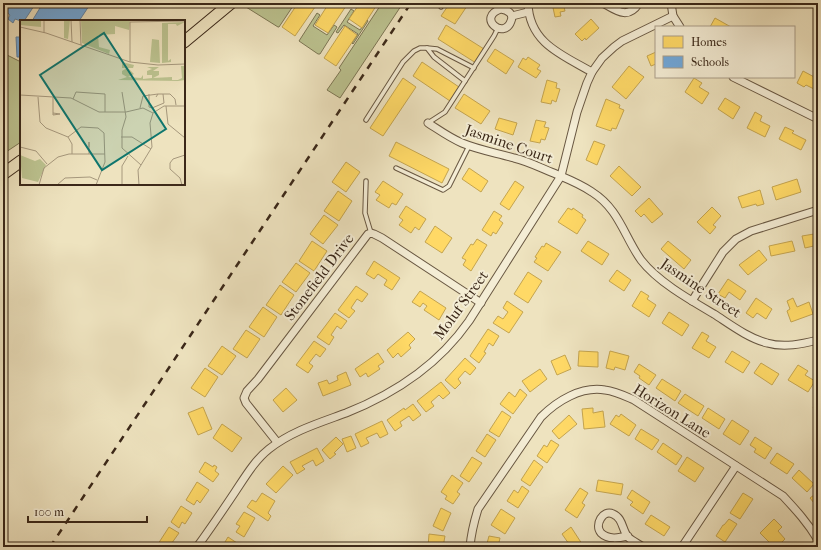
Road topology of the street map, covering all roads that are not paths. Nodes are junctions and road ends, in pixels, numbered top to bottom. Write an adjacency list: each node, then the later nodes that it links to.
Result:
1 (230, 3): 15 (main road)
2 (443, 3): 8 (lane)
3 (495, 3): 9 (lane)
4 (528, 3): 10 (street)
5 (602, 3): 6 (street)
6 (639, 3)
7 (671, 3): 12 (street)
8 (441, 7)
9 (497, 11): 11 (street); 14 (street)
10 (528, 12): 11 (street); 18 (street)
11 (512, 16): 14 (street)
12 (673, 16): 13 (street); 18 (street, Moluf Street)
13 (679, 26)
14 (498, 28): 17 (lane)
15 (185, 41)
16 (427, 48): 17 (lane); 20 (lane); 22 (lane)
17 (474, 68): 20 (lane)
18 (592, 72): 28 (street, Moluf Street)
19 (735, 78): 21 (street)
20 (465, 81): 23 (lane)
21 (818, 119)
22 (366, 120)
23 (428, 124): 24 (street, Jasmine Court)
24 (469, 146): 26 (lane); 28 (street, Jasmine Court)
25 (20, 162): 27 (main road)
26 (396, 168)
27 (3, 174)
28 (561, 176): 32 (street, Jasmine Street); 33 (street, Moluf Street)
29 (366, 181): 31 (lane)
30 (818, 210): 32 (street)
31 (371, 232): 33 (street, Stonefield Drive); 35 (street, Stonefield Drive)
32 (692, 301): 34 (street, Jasmine Street)
33 (481, 303): 35 (street, Moluf Street)
34 (818, 340)
35 (277, 442): 39 (street, Moluf Street)
36 (736, 466): 38 (street, Horizon Lane); 40 (street, Horizon Lane); 42 (street)
37 (628, 536): 41 (street)
38 (818, 540)
39 (197, 547)
40 (470, 547)
41 (643, 547)
42 (682, 547)

